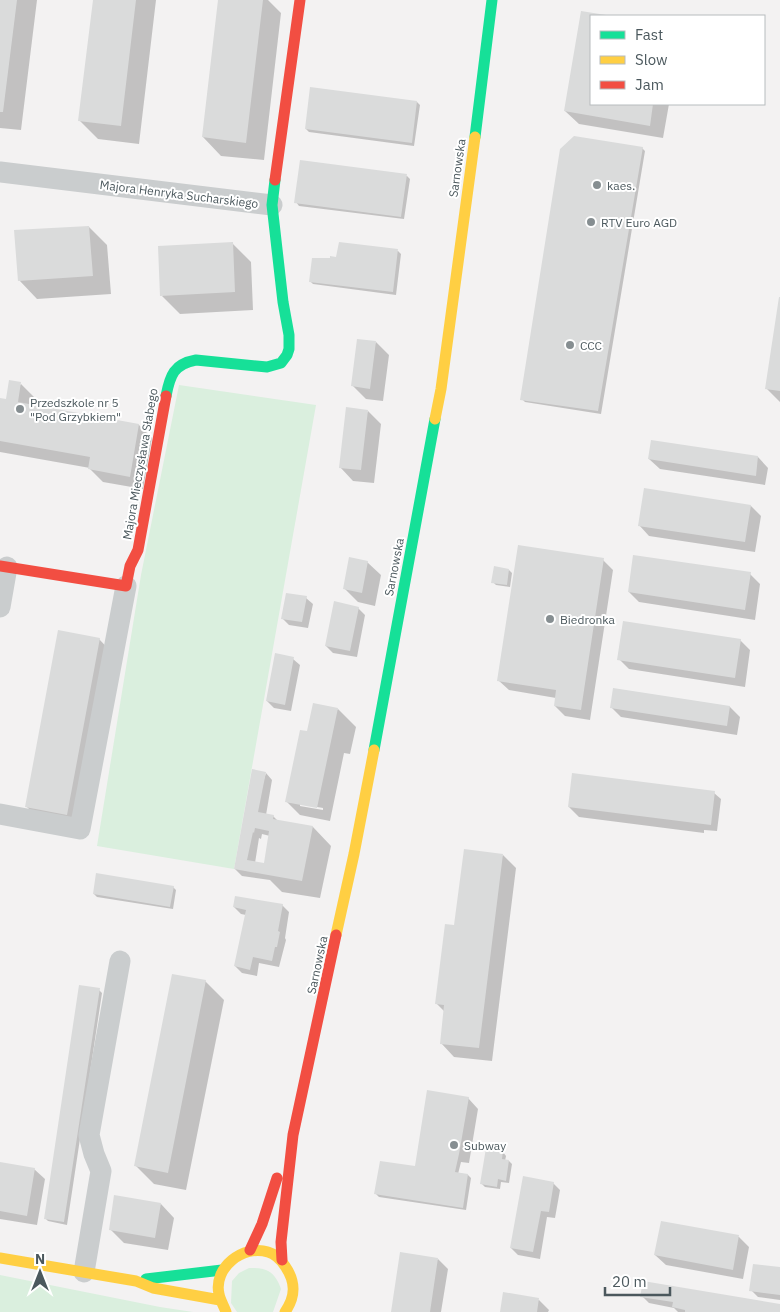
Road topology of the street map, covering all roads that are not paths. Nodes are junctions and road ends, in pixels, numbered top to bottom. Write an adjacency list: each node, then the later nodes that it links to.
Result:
1 (300, 0): 4 (main road, Majora Henryka Sucharskiego)
2 (492, 0): 10 (main road, Sarnowska)
3 (0, 172): 4 (street, Majora Henryka Sucharskiego)
4 (272, 205): 6 (main road, Majora Mieczysława Słabego)
5 (4, 567): 6 (main road); 7 (street)
6 (126, 586): 8 (street)
7 (0, 607)
8 (0, 814)
9 (120, 960): 15 (street)
10 (293, 1135): 11 (main road, Sarnowska); 13 (main road, Sarnowska)
11 (250, 1250): 13 (main road); 14 (main road)
12 (0, 1258): 15 (main road)
13 (282, 1260): 19 (main road)
14 (222, 1270): 16 (main road); 17 (main road)
15 (84, 1272): 16 (main road)
16 (136, 1281): 17 (main road)
17 (220, 1300): 18 (main road)
18 (226, 1312)
19 (285, 1312)

